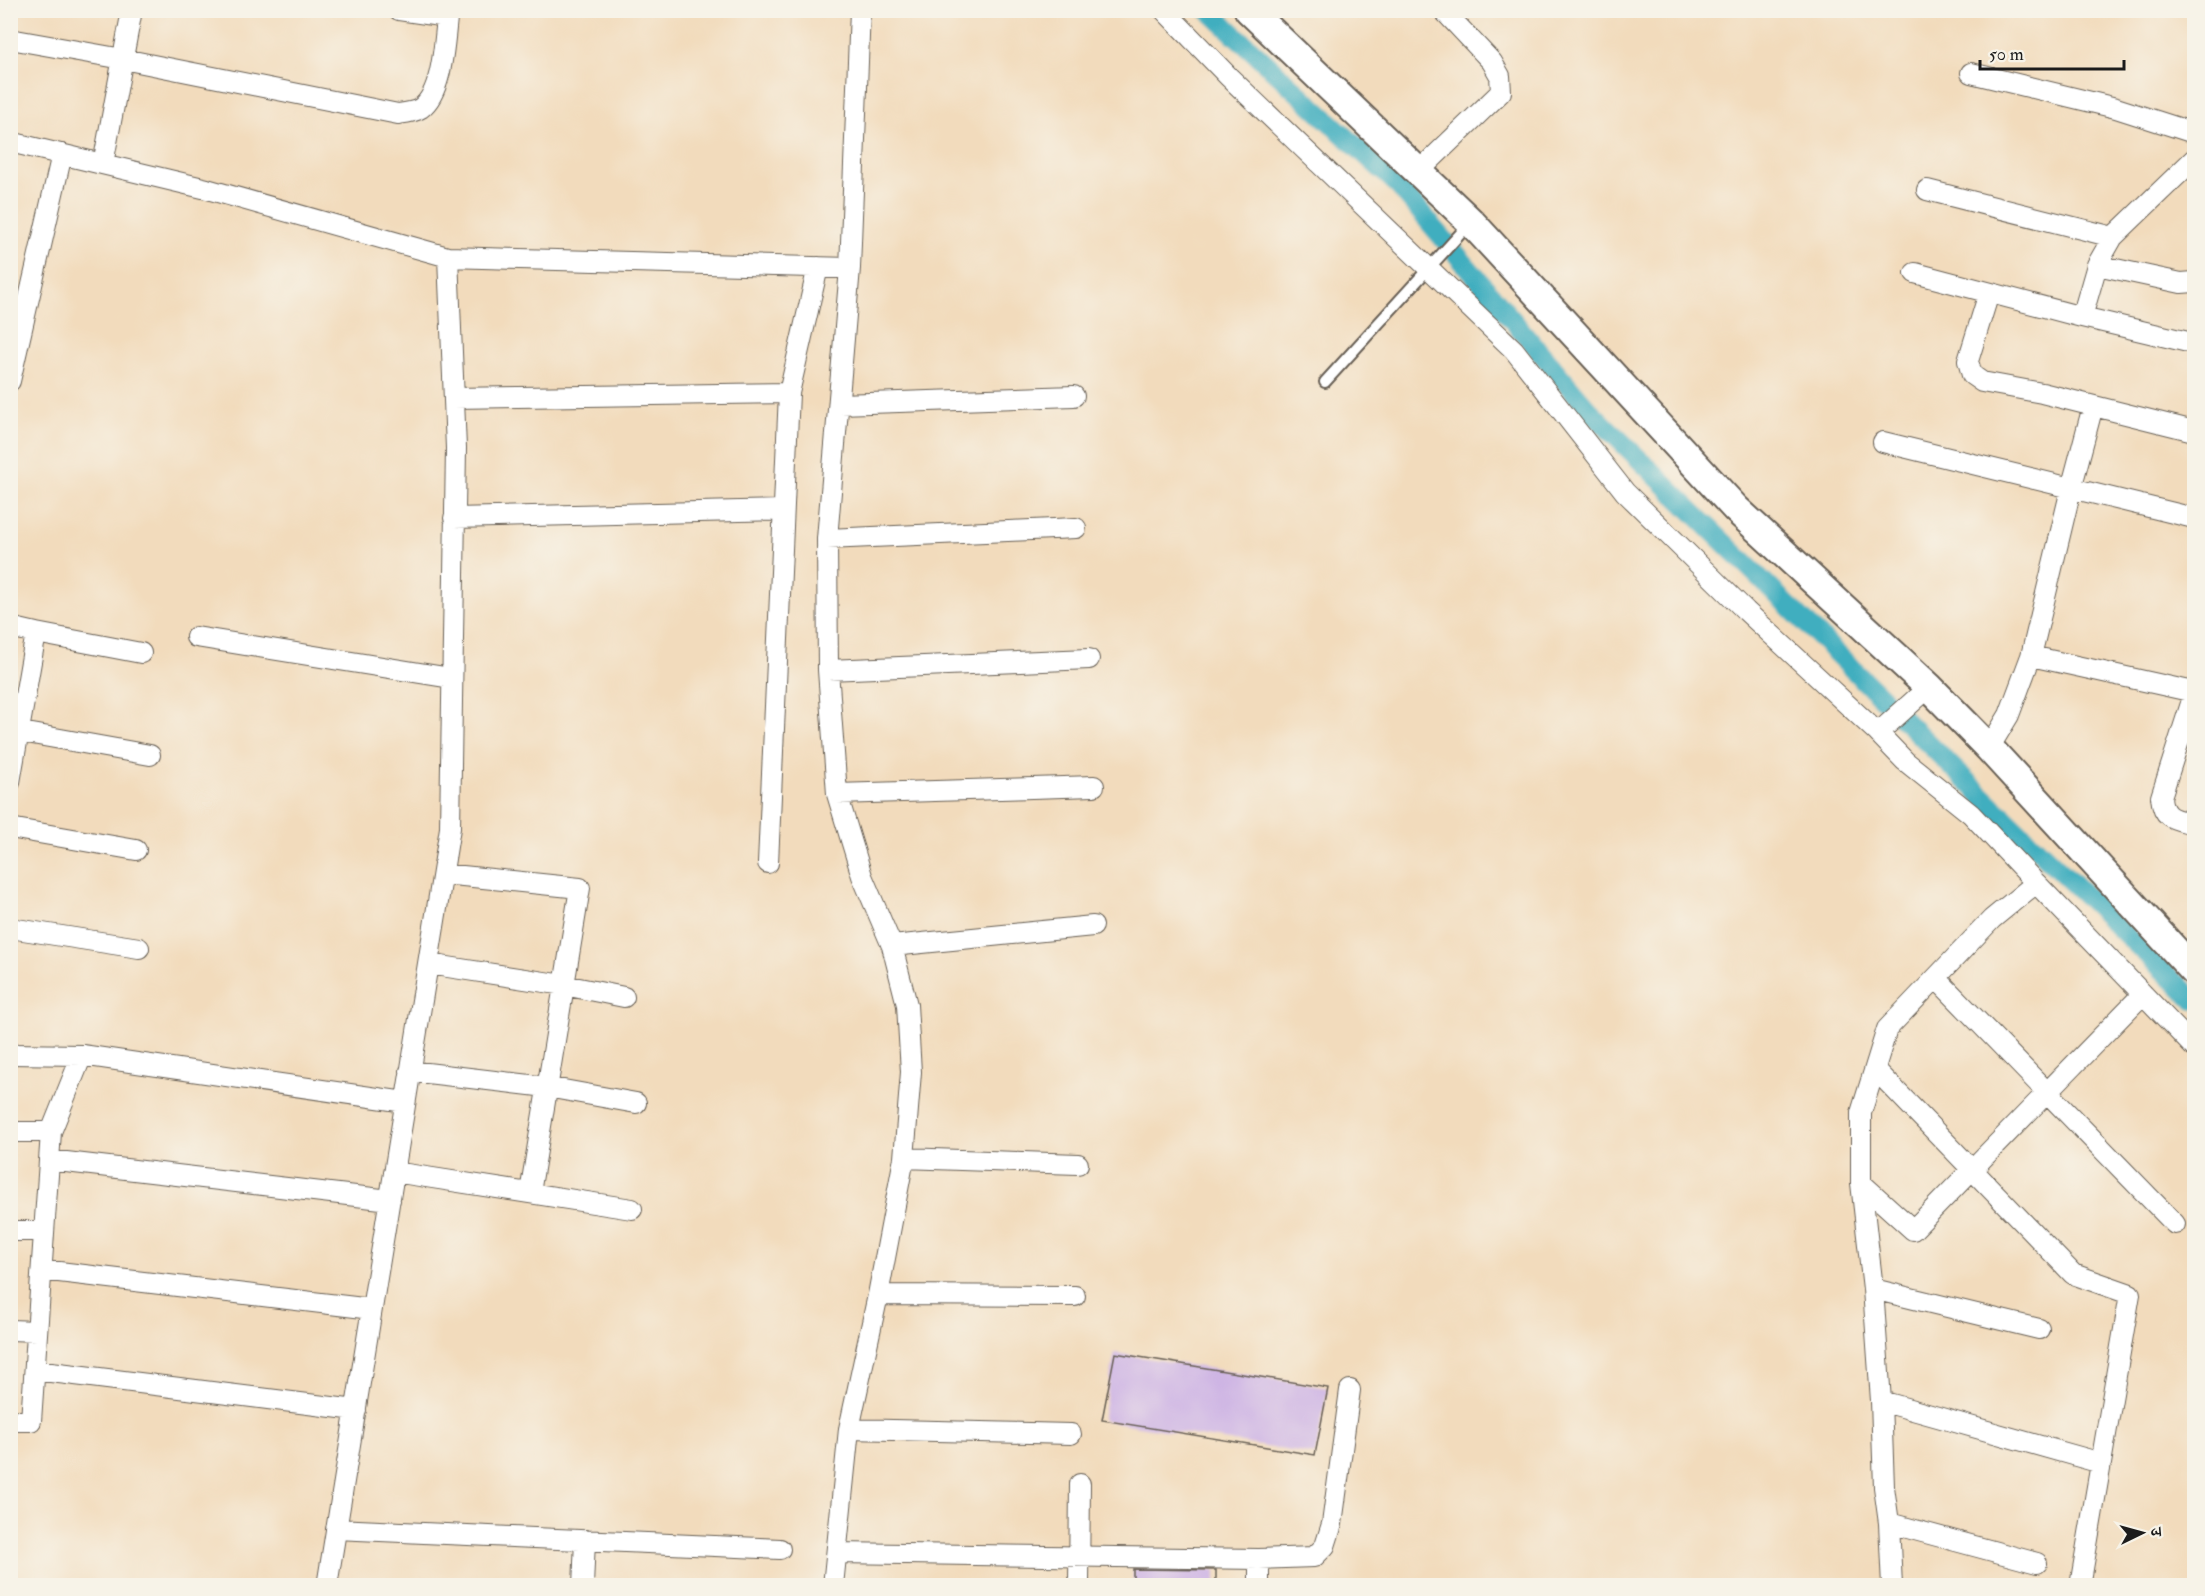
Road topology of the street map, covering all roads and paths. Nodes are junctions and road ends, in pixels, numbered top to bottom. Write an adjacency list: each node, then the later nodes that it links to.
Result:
1 (132, 10): 9 (street)
2 (399, 10): 7 (street)
3 (860, 10): 23 (street)
4 (1164, 10): 22 (street)
5 (1248, 10): 16 (street)
6 (1443, 10): 16 (street)
7 (448, 14): 9 (street)
8 (10, 39): 9 (street)
9 (123, 59): 15 (street)
10 (1971, 73): 11 (street)
11 (2194, 133)
12 (10, 142): 13 (street)
13 (62, 154): 15 (street); 29 (street)
14 (2194, 159): 19 (street)
15 (103, 164): 20 (street)
16 (1418, 172): 18 (street)
17 (1927, 190): 19 (street)
18 (1467, 226): 22 (lane); 52 (street)
19 (2113, 237): 21 (street)
20 (448, 257): 23 (street); 33 (street)
21 (2097, 265): 25 (street); 27 (street)
22 (1428, 267): 30 (lane); 55 (street)
23 (834, 268): 31 (street); 34 (street)
24 (1915, 273): 26 (street)
25 (2194, 282)
26 (1989, 292): 27 (street); 35 (street)
27 (2082, 317): 28 (street)
28 (2188, 342)
29 (10, 381)
30 (1325, 382)
31 (789, 393): 33 (street); 39 (street)
32 (1074, 396): 34 (street)
33 (454, 398): 40 (street)
34 (840, 404): 43 (street)
35 (2093, 406): 36 (street); 38 (street)
36 (2194, 431)
37 (1883, 442): 38 (street)
38 (2071, 489): 41 (street); 48 (street)
39 (783, 510): 40 (street); 64 (street)
40 (454, 518): 51 (street)
41 (2194, 518)
42 (1076, 528): 43 (street)
43 (827, 539): 50 (street)
44 (10, 627): 45 (street)
45 (36, 633): 47 (street); 54 (street)
46 (196, 637): 51 (street)
47 (141, 653)
48 (2031, 656): 53 (street); 56 (street)
49 (1089, 659): 50 (street)
50 (828, 670): 60 (street)
51 (451, 678): 65 (street)
52 (1923, 691): 55 (street); 56 (street)
53 (2194, 693): 61 (street)
54 (15, 731): 57 (street); 58 (street)
55 (1878, 733): 66 (street)
56 (1994, 740): 72 (street)
57 (150, 755)
58 (10, 782)
59 (1094, 786): 60 (street)
60 (837, 794): 69 (street)
61 (2194, 824)
62 (10, 828): 63 (street)
63 (136, 850)
64 (768, 863)
65 (442, 874): 71 (street); 74 (street)
66 (2036, 884): 73 (street); 75 (street)
67 (1093, 926): 69 (street)
68 (10, 928): 70 (street)
69 (892, 946): 88 (street)
70 (139, 948)
71 (428, 964): 74 (street); 81 (street)
72 (2194, 971)
73 (1936, 978): 80 (street); 83 (street)
74 (564, 986): 76 (street); 82 (street)
75 (2143, 994): 77 (street); 83 (street)
76 (624, 997)
77 (2194, 1047)
78 (10, 1054): 79 (street)
79 (82, 1055): 84 (street); 87 (street)
80 (1875, 1069): 91 (street); 93 (street)
81 (410, 1071): 82 (street); 84 (street)
82 (547, 1087): 85 (street); 94 (street)
83 (2047, 1093): 91 (street); 97 (street)
84 (405, 1102): 92 (street)
85 (636, 1103)
86 (10, 1132): 87 (street)
87 (51, 1132): 89 (street)
88 (904, 1158): 90 (street); 102 (street)
89 (49, 1160): 95 (street); 98 (street)
90 (1078, 1164)
91 (1973, 1170): 93 (street); 115 (street)
92 (394, 1173): 94 (street); 95 (street)
93 (1861, 1183): 101 (street)
94 (530, 1193): 96 (street)
95 (390, 1200): 104 (street)
96 (633, 1209)
97 (2175, 1224)
98 (44, 1230): 99 (street); 100 (street)
99 (10, 1231)
100 (42, 1270): 104 (street); 107 (street)
101 (1874, 1289): 105 (street); 110 (street)
102 (878, 1295): 103 (street); 113 (street)
103 (1075, 1296)
104 (372, 1309): 111 (street)
105 (2039, 1329)
106 (10, 1330): 107 (street)
107 (37, 1331): 108 (street)
108 (34, 1370): 111 (street); 112 (street)
109 (1350, 1390): 123 (street)
110 (1881, 1401): 115 (street); 117 (street)
111 (356, 1410): 118 (street)
112 (10, 1421)
113 (849, 1429): 114 (street); 121 (street)
114 (1071, 1434)
115 (2101, 1463): 131 (street)
116 (1080, 1484): 122 (street)
117 (1889, 1523): 124 (street); 130 (street)
118 (336, 1529): 119 (street); 125 (street)
119 (585, 1540): 120 (street); 126 (street)
120 (780, 1549)
121 (837, 1553): 122 (street); 127 (street)
122 (1079, 1556): 123 (street); 128 (street)
123 (1259, 1559): 129 (street)
124 (2037, 1563)
125 (327, 1586)
126 (583, 1586)
127 (833, 1586)
128 (1078, 1586)
129 (1259, 1586)
130 (1892, 1586)
131 (2080, 1586)

